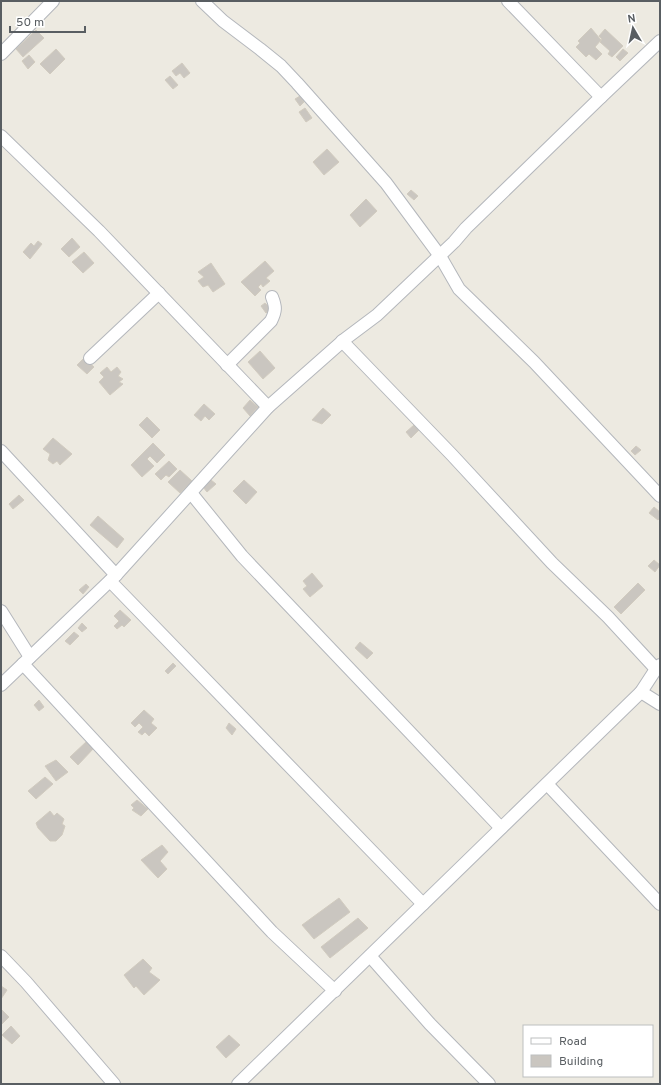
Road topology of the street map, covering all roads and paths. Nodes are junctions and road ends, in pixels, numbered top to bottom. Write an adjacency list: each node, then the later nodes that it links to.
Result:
1 (53, 1): 5 (street)
2 (202, 1): 8 (street)
3 (508, 1): 6 (street)
4 (660, 41): 6 (street)
5 (1, 54)
6 (601, 97): 8 (street)
7 (1, 136): 9 (street)
8 (440, 256): 11 (street); 17 (street)
9 (159, 293): 12 (street); 13 (street)
10 (272, 297): 13 (street)
11 (342, 341): 14 (street); 21 (street)
12 (90, 358)
13 (227, 365): 14 (street)
14 (268, 407): 16 (street)
15 (1, 451): 18 (street)
16 (191, 493): 18 (street); 26 (street)
17 (660, 496)
18 (113, 578): 20 (street); 27 (street)
19 (1, 611): 20 (street)
20 (27, 660): 22 (street); 31 (street)
21 (658, 667): 23 (street)
22 (1, 685)
23 (641, 692): 24 (street); 25 (street)
24 (660, 704)
25 (547, 784): 26 (street); 28 (street)
26 (501, 828): 27 (street)
27 (423, 904): 30 (street)
28 (660, 904)
29 (1, 956): 32 (street)
30 (370, 956): 31 (street); 34 (street)
31 (335, 991): 33 (street)
32 (114, 1084)
33 (238, 1084)
34 (488, 1084)

